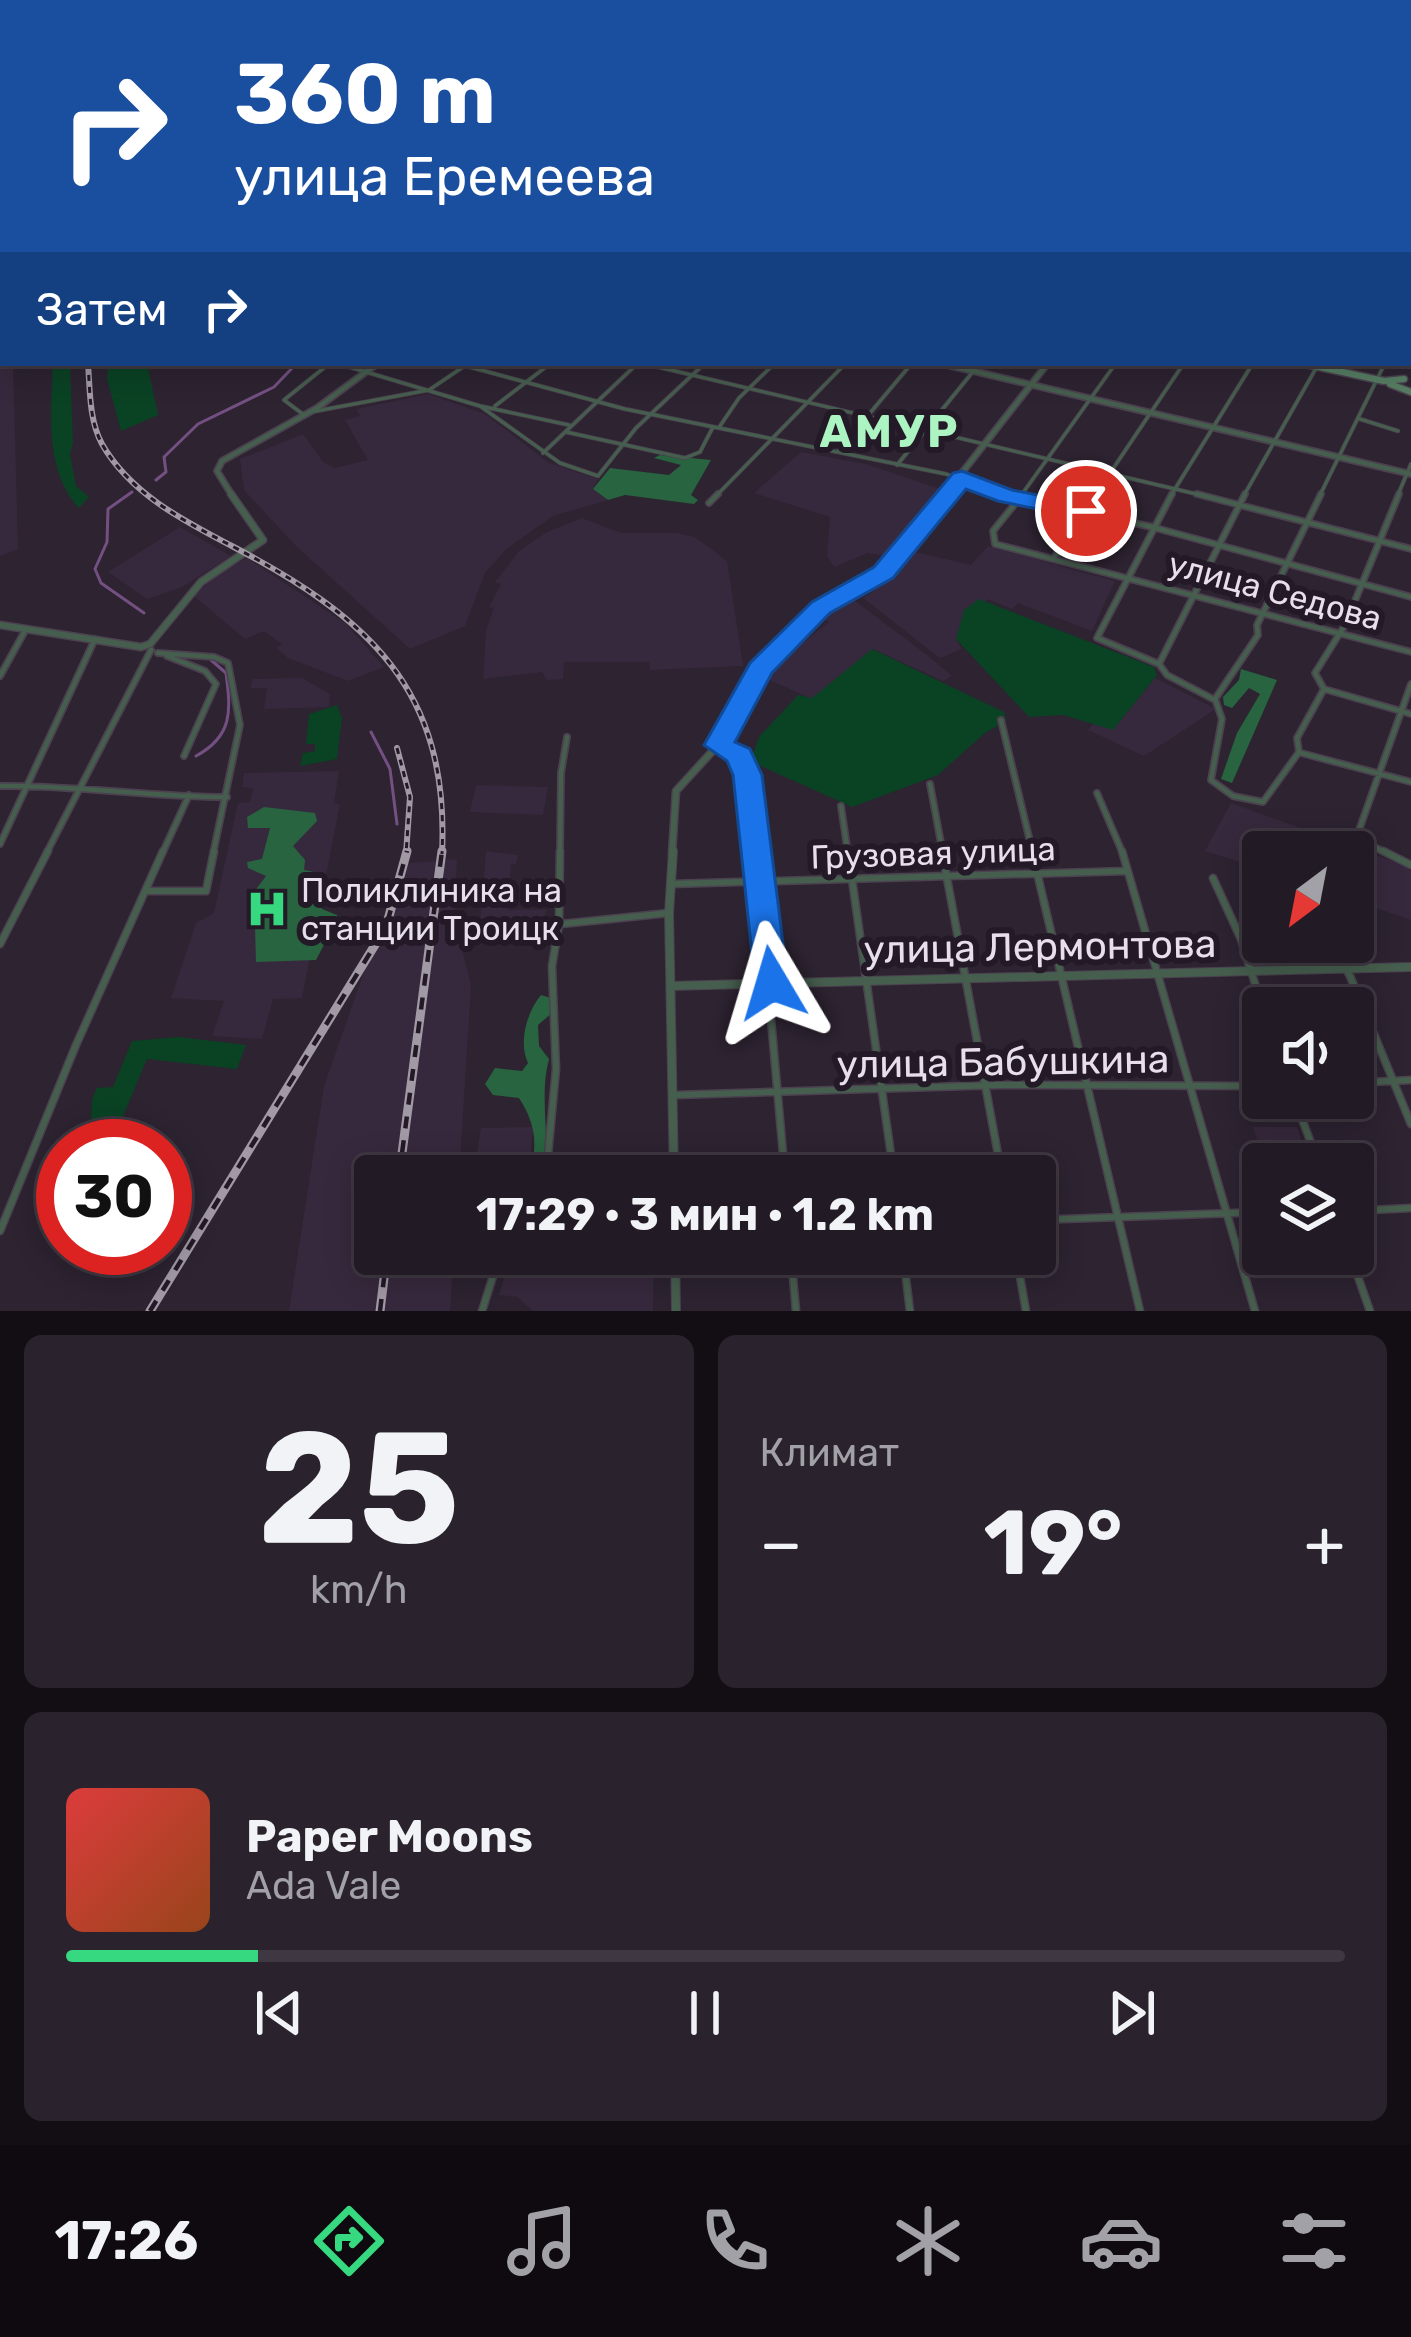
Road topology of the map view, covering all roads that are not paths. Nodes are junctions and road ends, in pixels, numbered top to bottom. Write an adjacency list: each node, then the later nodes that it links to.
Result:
1 (330, 366): 39 (street)
2 (342, 366): 24 (street)
3 (375, 366): 24 (street)
4 (464, 366): 31 (street)
5 (473, 366): 28 (street)
6 (547, 366): 28 (street)
7 (637, 366): 35 (street)
8 (653, 366): 25 (street)
9 (702, 366): 25 (street)
10 (772, 366): 30 (street)
11 (843, 366): 34 (street)
12 (909, 366): 41 (street)
13 (952, 366): 23 (street)
14 (977, 366): 23 (street)
15 (1046, 366): 29 (street)
16 (1114, 366): 33 (street)
17 (1182, 366): 38 (street)
18 (1251, 366): 44 (street)
19 (1317, 366): 50 (street)
20 (1322, 366): 27 (main road)
21 (1384, 366): 27 (street)
22 (1411, 366): 26 (main road)
23 (973, 371): 29 (street); 43 (street)
24 (367, 372): 31 (street); 39 (street)
25 (692, 375): 30 (street); 40 (street)
26 (1404, 379): 27 (main road); 32 (main road)
27 (1377, 380): 32 (main road); 42 (street)
28 (523, 382): 35 (street); 37 (street)
29 (1031, 385): 33 (street); 49 (street)
30 (749, 388): 34 (street); 45 (street)
31 (428, 390): 36 (street); 39 (street)
32 (1411, 391)
33 (1090, 398): 38 (street); 54 (street)
34 (809, 401): 41 (street); 48 (street)
35 (596, 402): 40 (street); 46 (street)
36 (480, 406): 37 (street); 53 (street)
37 (495, 406): 46 (street)
38 (1151, 412): 44 (street); 58 (street)
39 (308, 414): 82 (street)
40 (653, 414): 45 (street); 51 (street)
41 (868, 414): 43 (street); 52 (street)
42 (1360, 418): 47 (street); 55 (street)
43 (927, 427): 49 (street); 57 (street)
44 (1212, 427): 50 (street); 61 (street)
45 (716, 428): 48 (street); 51 (street)
46 (567, 429): 51 (street); 53 (street)
47 (1398, 431)
48 (772, 440): 52 (street); 63 (street)
49 (988, 442): 54 (street); 60 (street)
50 (1276, 442): 55 (street); 64 (street)
51 (623, 445): 53 (street)
52 (837, 452): 57 (street)
53 (543, 453)
54 (1052, 457): 58 (street); 62 (street)
55 (1340, 458): 59 (street); 66 (street)
56 (1411, 464): 59 (street)
57 (897, 465): 60 (street)
58 (1112, 473): 61 (street); 65 (street)
59 (1409, 474): 68 (street)
60 (962, 478): 62 (street); 93 (street)
61 (1175, 488): 64 (street); 67 (street)
62 (1018, 498): 65 (street); 71 (street, улица Седова)
63 (709, 503)
64 (1242, 506): 66 (street); 69 (street)
65 (1086, 511): 67 (street); 71 (street)
66 (1306, 522): 68 (street); 72 (street)
67 (1152, 527): 69 (street); 73 (street)
68 (1378, 541): 70 (street); 74 (street)
69 (1220, 545): 72 (street); 75 (street)
70 (1411, 550)
71 (1053, 561): 73 (street, улица Седова)
72 (1289, 564): 74 (street); 77 (street)
73 (1124, 577): 75 (street, улица Седова); 84 (street)
74 (1361, 584): 76 (street); 80 (street)
75 (1194, 595): 77 (street, улица Седова); 84 (street)
76 (1411, 597)
77 (1263, 615): 80 (street, улица Седова); 88 (street)
78 (0, 625): 79 (street)
79 (26, 628): 81 (street); 85 (street)
80 (1339, 633): 83 (street, улица Седова); 87 (street)
81 (94, 639): 82 (street); 96 (street)
82 (152, 650): 95 (street); 102 (street); 106 (street)
83 (1411, 652)
84 (1160, 664): 88 (street)
85 (0, 676)
86 (1411, 684): 89 (street)
87 (1324, 688): 89 (street); 94 (street)
88 (1215, 700): 94 (street)
89 (1401, 712): 90 (street); 97 (street)
90 (1411, 714)
91 (1001, 720): 111 (street)
92 (567, 737): 119 (street)
93 (718, 745): 115 (street); 116 (street)
94 (1299, 752): 97 (street)
95 (184, 756)
96 (39, 766): 99 (street); 101 (street)
97 (1381, 773): 98 (street); 109 (street)
98 (1411, 782)
99 (28, 784): 101 (street); 103 (street); 108 (street)
100 (930, 784): 112 (street)
101 (47, 785): 102 (street)
102 (80, 785): 105 (street); 120 (street)
103 (0, 786)
104 (1097, 793): 110 (street)
105 (189, 795): 106 (street); 117 (street)
106 (227, 797): 117 (street)
107 (842, 806): 114 (street)
108 (0, 844)
109 (1411, 865)
110 (1127, 871): 111 (street, Грузовая улица); 125 (street)
111 (1036, 875): 112 (street, Грузовая улица); 126 (street)
112 (945, 876): 114 (street, Грузовая улица); 127 (street)
113 (1214, 878): 124 (street)
114 (851, 879): 115 (street, Грузовая улица); 128 (street)
115 (760, 882): 116 (street, Грузовая улица); 129 (street)
116 (669, 884): 118 (street)
117 (145, 891): 154 (street)
118 (669, 913): 119 (street); 130 (street)
119 (559, 924): 143 (street)
120 (0, 944)
121 (1343, 963): 123 (street)
122 (1411, 967): 123 (street, улица Лермонтова)
123 (1347, 970): 124 (street, улица Лермонтова); 133 (street)
124 (1252, 974): 125 (street, улица Лермонтова); 131 (street)
125 (1156, 976): 126 (street, улица Лермонтова); 135 (street)
126 (1060, 977): 127 (street, улица Лермонтова); 137 (street)
127 (964, 979): 128 (street, улица Лермонтова); 138 (street)
128 (866, 980): 129 (street, улица Лермонтова); 140 (street)
129 (772, 983): 130 (street, улица Лермонтова); 139 (street)
130 (670, 986): 141 (street)
131 (1256, 987)
132 (1411, 1080): 133 (street)
133 (1394, 1081): 134 (street); 142 (street)
134 (1374, 1082)
135 (1191, 1085): 136 (street, улица Бабушкина); 137 (street, улица Бабушкина); 150 (street)
136 (1242, 1085)
137 (1085, 1087): 138 (street, улица Бабушкина); 152 (street)
138 (986, 1089): 140 (street, улица Бабушкина); 147 (street)
139 (779, 1092): 140 (street, улица Бабушкина); 141 (street, улица Бабушкина); 145 (street)
140 (882, 1092): 146 (street)
141 (671, 1095): 144 (street)
142 (1411, 1124)
143 (548, 1155)
144 (673, 1155)
145 (784, 1155)
146 (891, 1155)
147 (998, 1155)
148 (1411, 1208): 149 (street)
149 (1374, 1209)
150 (1228, 1212): 151 (street); 152 (street); 167 (street)
151 (1242, 1212)
152 (1115, 1217): 153 (street); 166 (street)
153 (1056, 1219)
154 (0, 1231)
155 (493, 1275): 161 (street)
156 (675, 1275): 162 (street)
157 (793, 1275): 163 (street)
158 (906, 1275): 164 (street)
159 (1020, 1275): 165 (street)
160 (1357, 1275): 168 (street)
161 (482, 1311)
162 (676, 1311)
163 (796, 1311)
164 (910, 1311)
165 (1026, 1311)
166 (1140, 1311)
167 (1255, 1311)
168 (1370, 1311)

